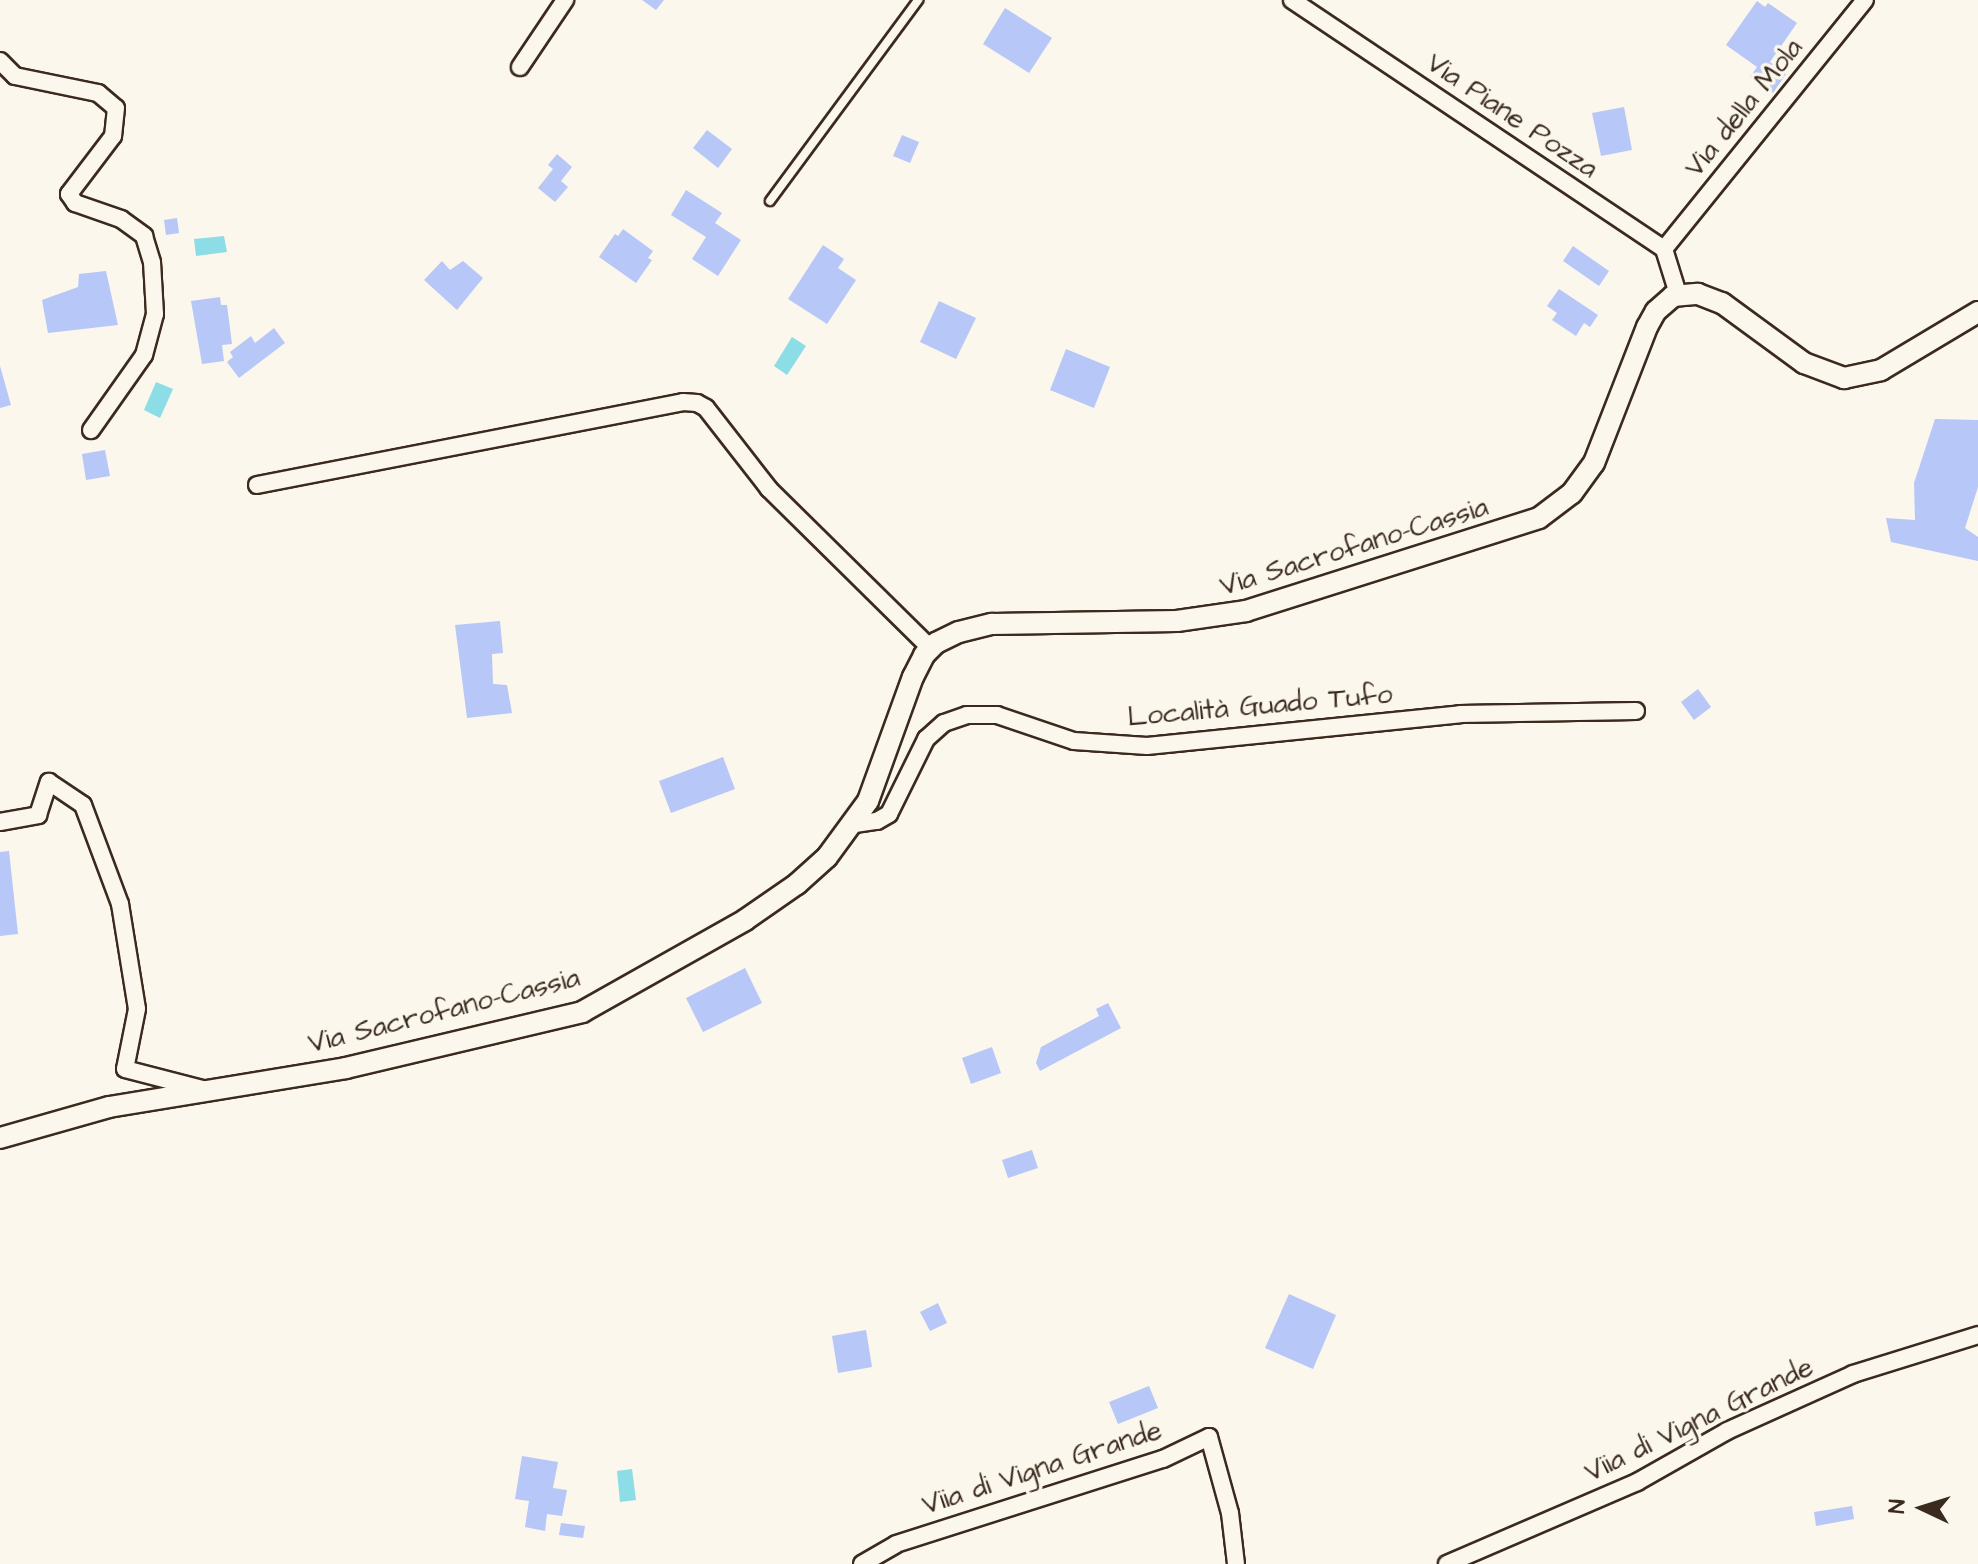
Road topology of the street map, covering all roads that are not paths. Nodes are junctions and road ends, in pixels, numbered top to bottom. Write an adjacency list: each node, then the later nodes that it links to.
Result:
1 (565, 0): 6 (street)
2 (918, 0): 7 (lane)
3 (1292, 0): 8 (street, Via Piane Pozza)
4 (1865, 0): 8 (street, Via della Mola)
5 (0, 61): 11 (street)
6 (520, 67)
7 (770, 201)
8 (1664, 249): 9 (street)
9 (1678, 294): 10 (street); 13 (street, Via Sacrofano-Cassia)
10 (1978, 312)
11 (91, 430)
12 (257, 485): 13 (street)
13 (930, 648): 16 (street, Via Sacrofano-Cassia)
14 (1636, 711): 16 (street, Località Guado Tufo)
15 (0, 822): 17 (street)
16 (855, 824): 17 (street, Via Sacrofano-Cassia)
17 (208, 1091): 18 (street, Via Sacrofano-Cassia)
18 (0, 1138)
19 (1978, 1335): 22 (street, Viia di Vigna Grande)
20 (862, 1564): 21 (street, Viia di Vigna Grande)
21 (1236, 1564)
22 (1447, 1564)

